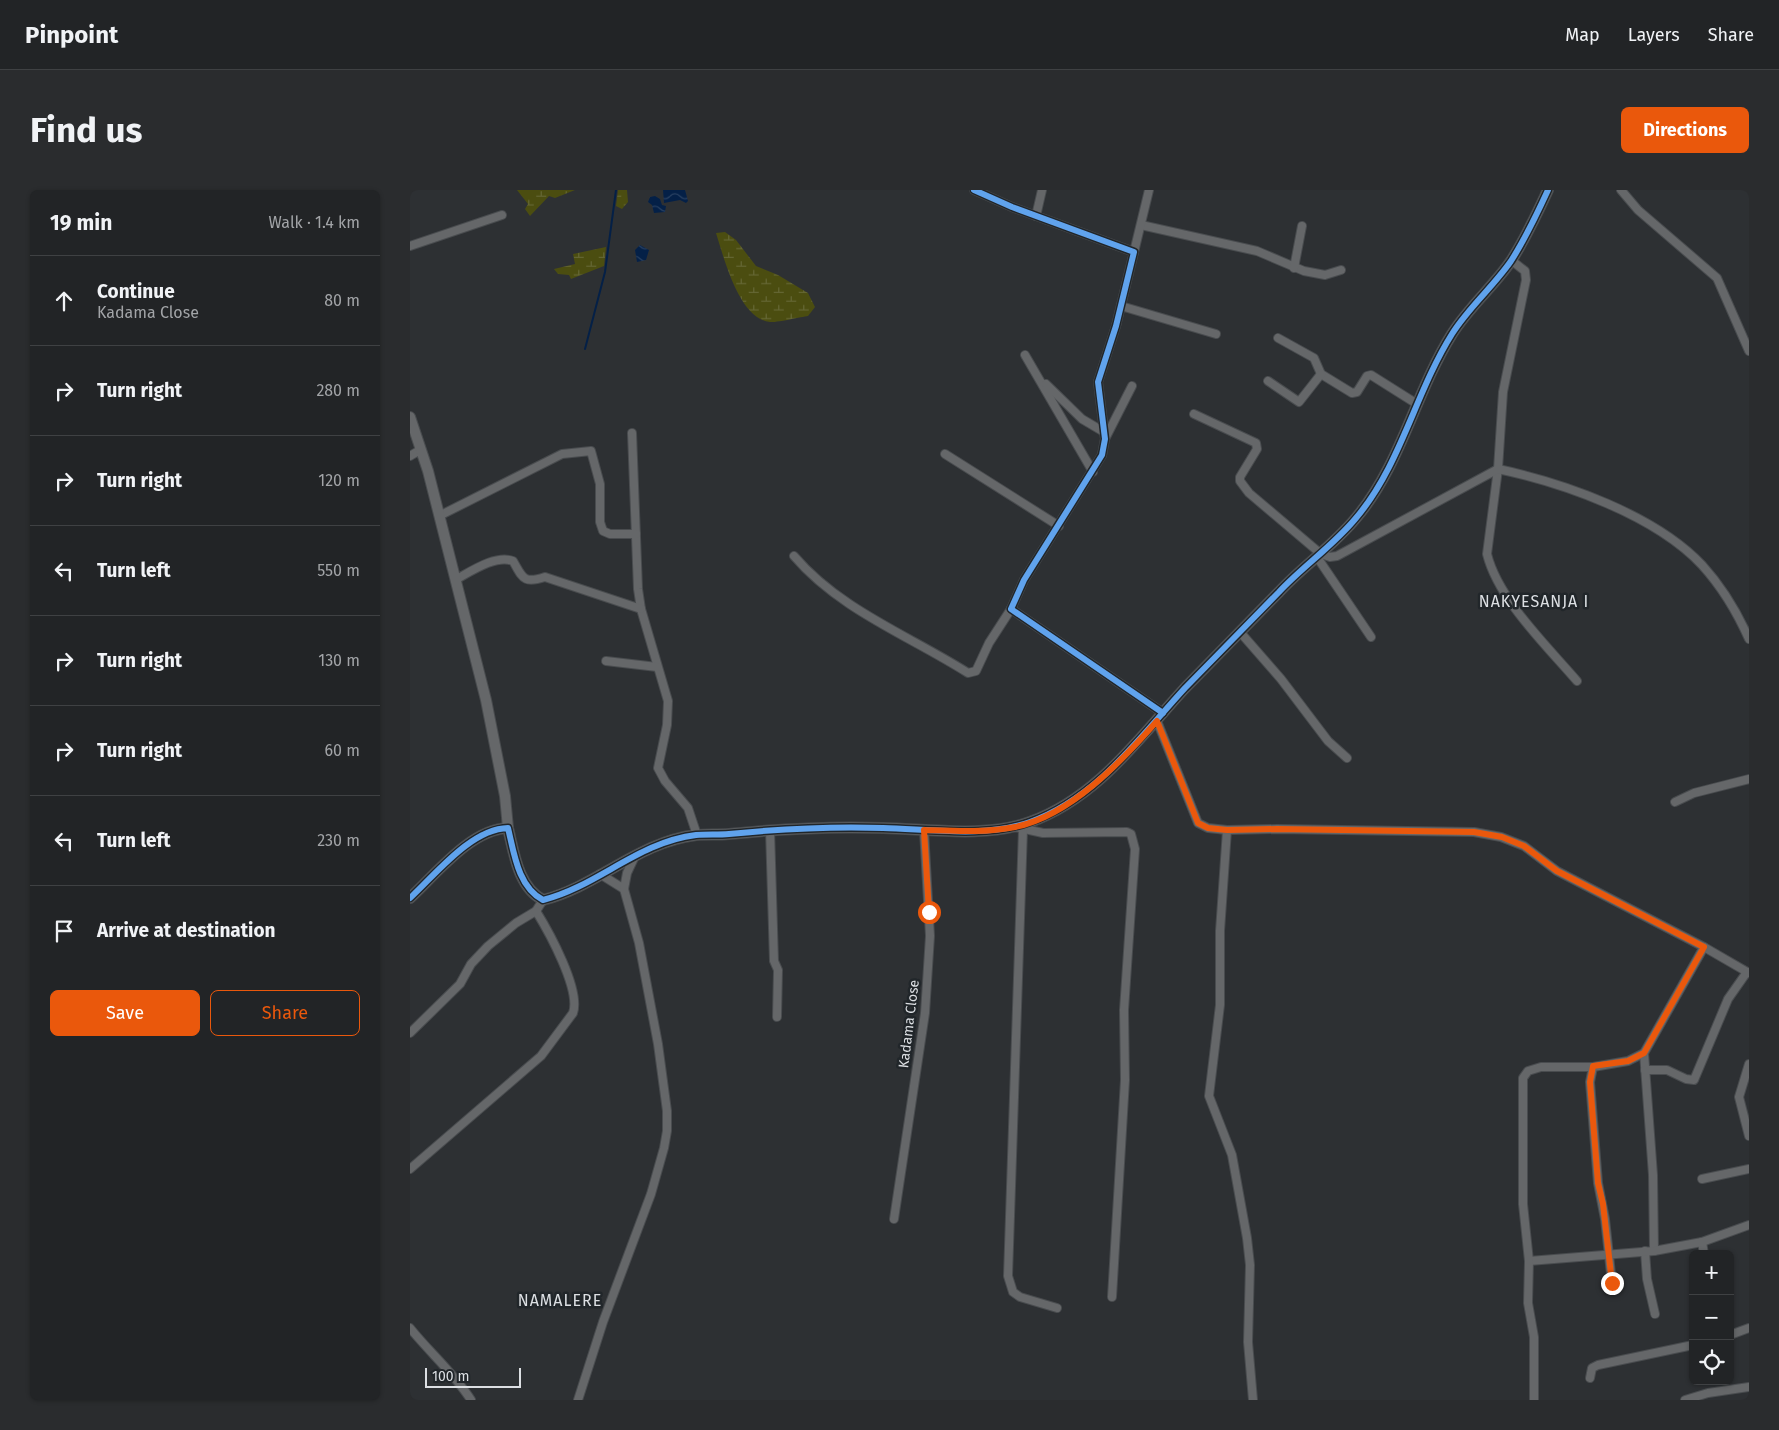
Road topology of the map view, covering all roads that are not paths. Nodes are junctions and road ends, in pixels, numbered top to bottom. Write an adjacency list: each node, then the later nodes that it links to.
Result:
1 (974, 190): 7 (street)
2 (1042, 190): 7 (street)
3 (1149, 190): 8 (street)
4 (1548, 190): 12 (street)
5 (1621, 190): 18 (street)
6 (502, 215): 10 (street)
7 (1036, 216): 11 (street)
8 (1141, 224): 11 (street); 13 (street)
9 (1302, 226): 13 (street)
10 (410, 246)
11 (1134, 252): 15 (street)
12 (1511, 260): 22 (street); 30 (street)
13 (1294, 268): 14 (street)
14 (1341, 270)
15 (1121, 306): 16 (street); 26 (street)
16 (1216, 334)
17 (1278, 338): 19 (street)
18 (1749, 351)
19 (1321, 374): 20 (street); 22 (street)
20 (1268, 381)
21 (1132, 386): 26 (street)
22 (1417, 404): 35 (street)
23 (1194, 414): 35 (street)
24 (410, 417): 27 (street)
25 (632, 433): 34 (street)
26 (1104, 436): 31 (street); 31 (street)
27 (420, 450): 29 (street); 32 (street)
28 (945, 454): 33 (street)
29 (410, 456)
30 (1498, 469): 35 (street); 42 (street); 45 (street)
31 (1093, 472): 33 (street)
32 (439, 516): 34 (street); 37 (street)
33 (1059, 526): 39 (street)
34 (636, 534): 38 (street)
35 (1319, 555): 40 (street); 41 (street)
36 (794, 556): 39 (street)
37 (456, 580): 38 (street); 50 (street)
38 (642, 609): 44 (street)
39 (1011, 609): 46 (street)
40 (1240, 632): 46 (street); 47 (street)
41 (1370, 637)
42 (1749, 639)
43 (606, 661): 44 (street)
44 (657, 667): 55 (street)
45 (1577, 681)
46 (1160, 717): 51 (street); 54 (street)
47 (1347, 758)
48 (1749, 779): 49 (street)
49 (1675, 802)
50 (508, 828): 59 (street); 60 (street)
51 (1019, 828): 53 (street); 85 (street); 86 (street)
52 (770, 830): 53 (street); 55 (street); 64 (street)
53 (924, 830): 76 (street, Kadama Close)
54 (1227, 830): 62 (street); 96 (street)
55 (697, 835): 56 (street)
56 (638, 852): 57 (street); 58 (street)
57 (600, 874): 58 (street); 60 (street)
58 (624, 888): 95 (street)
59 (410, 898)
60 (543, 900): 61 (street)
61 (536, 911): 65 (street); 73 (street)
62 (1704, 947): 63 (street); 66 (street)
63 (1748, 973): 69 (street)
64 (778, 1017)
65 (410, 1032)
66 (1644, 1053): 68 (street); 69 (street)
67 (1749, 1064): 70 (street)
68 (1593, 1066): 82 (street); 83 (street)
69 (1645, 1070): 79 (street)
70 (1741, 1087): 71 (street); 72 (street)
71 (1749, 1090)
72 (1749, 1136)
73 (410, 1169)
74 (1749, 1169): 75 (street)
75 (1702, 1179)
76 (894, 1218)
77 (1749, 1225): 78 (street)
78 (1702, 1242): 79 (street); 80 (street)
79 (1654, 1250): 81 (street)
80 (1703, 1250)
81 (1645, 1251): 82 (street); 87 (street)
82 (1610, 1253): 83 (street); 84 (street)
83 (1530, 1261): 97 (street)
84 (1612, 1283)
85 (1112, 1297)
86 (1057, 1308)
87 (1654, 1314)
88 (410, 1328): 94 (street)
89 (1749, 1328): 90 (street)
90 (1734, 1334)
91 (1689, 1346): 92 (street)
92 (1590, 1378)
93 (1749, 1387): 98 (street)
94 (471, 1400)
95 (578, 1400)
96 (1253, 1400)
97 (1534, 1400)
98 (1686, 1400)

